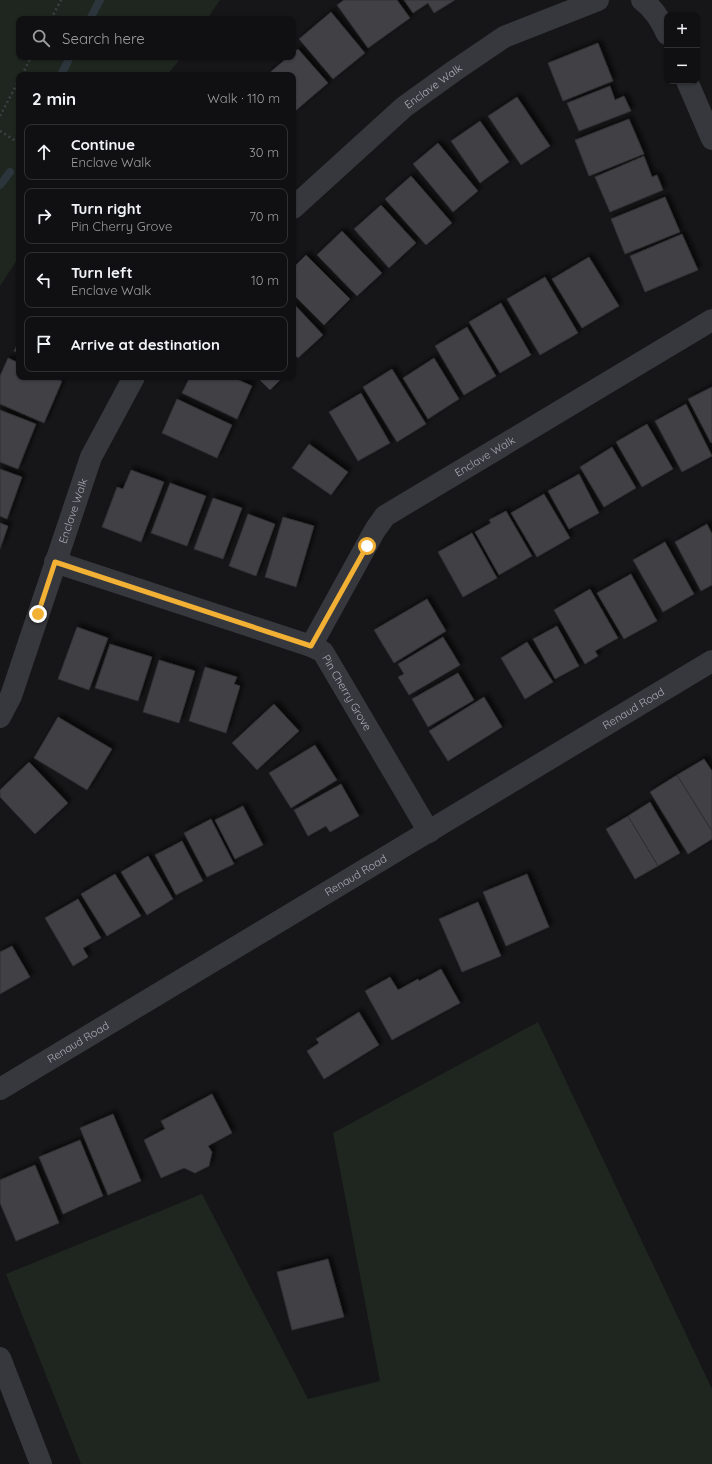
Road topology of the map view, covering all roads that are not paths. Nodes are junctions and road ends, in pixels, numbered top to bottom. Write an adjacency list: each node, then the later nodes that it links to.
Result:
1 (598, 0): 6 (street, Enclave Walk)
2 (642, 0): 3 (street)
3 (664, 28)
4 (688, 84): 5 (street)
5 (712, 139)
6 (296, 205)
7 (712, 320): 10 (street, Enclave Walk)
8 (132, 380): 9 (street, Enclave Walk)
9 (55, 562): 10 (street, Pin Cherry Grove); 12 (street, Enclave Walk)
10 (311, 646): 13 (street, Pin Cherry Grove)
11 (712, 661): 13 (street, Renaud Road)
12 (0, 717)
13 (428, 832): 14 (street, Renaud Road)
14 (0, 1089)
15 (0, 1358): 16 (street)
16 (41, 1464)

